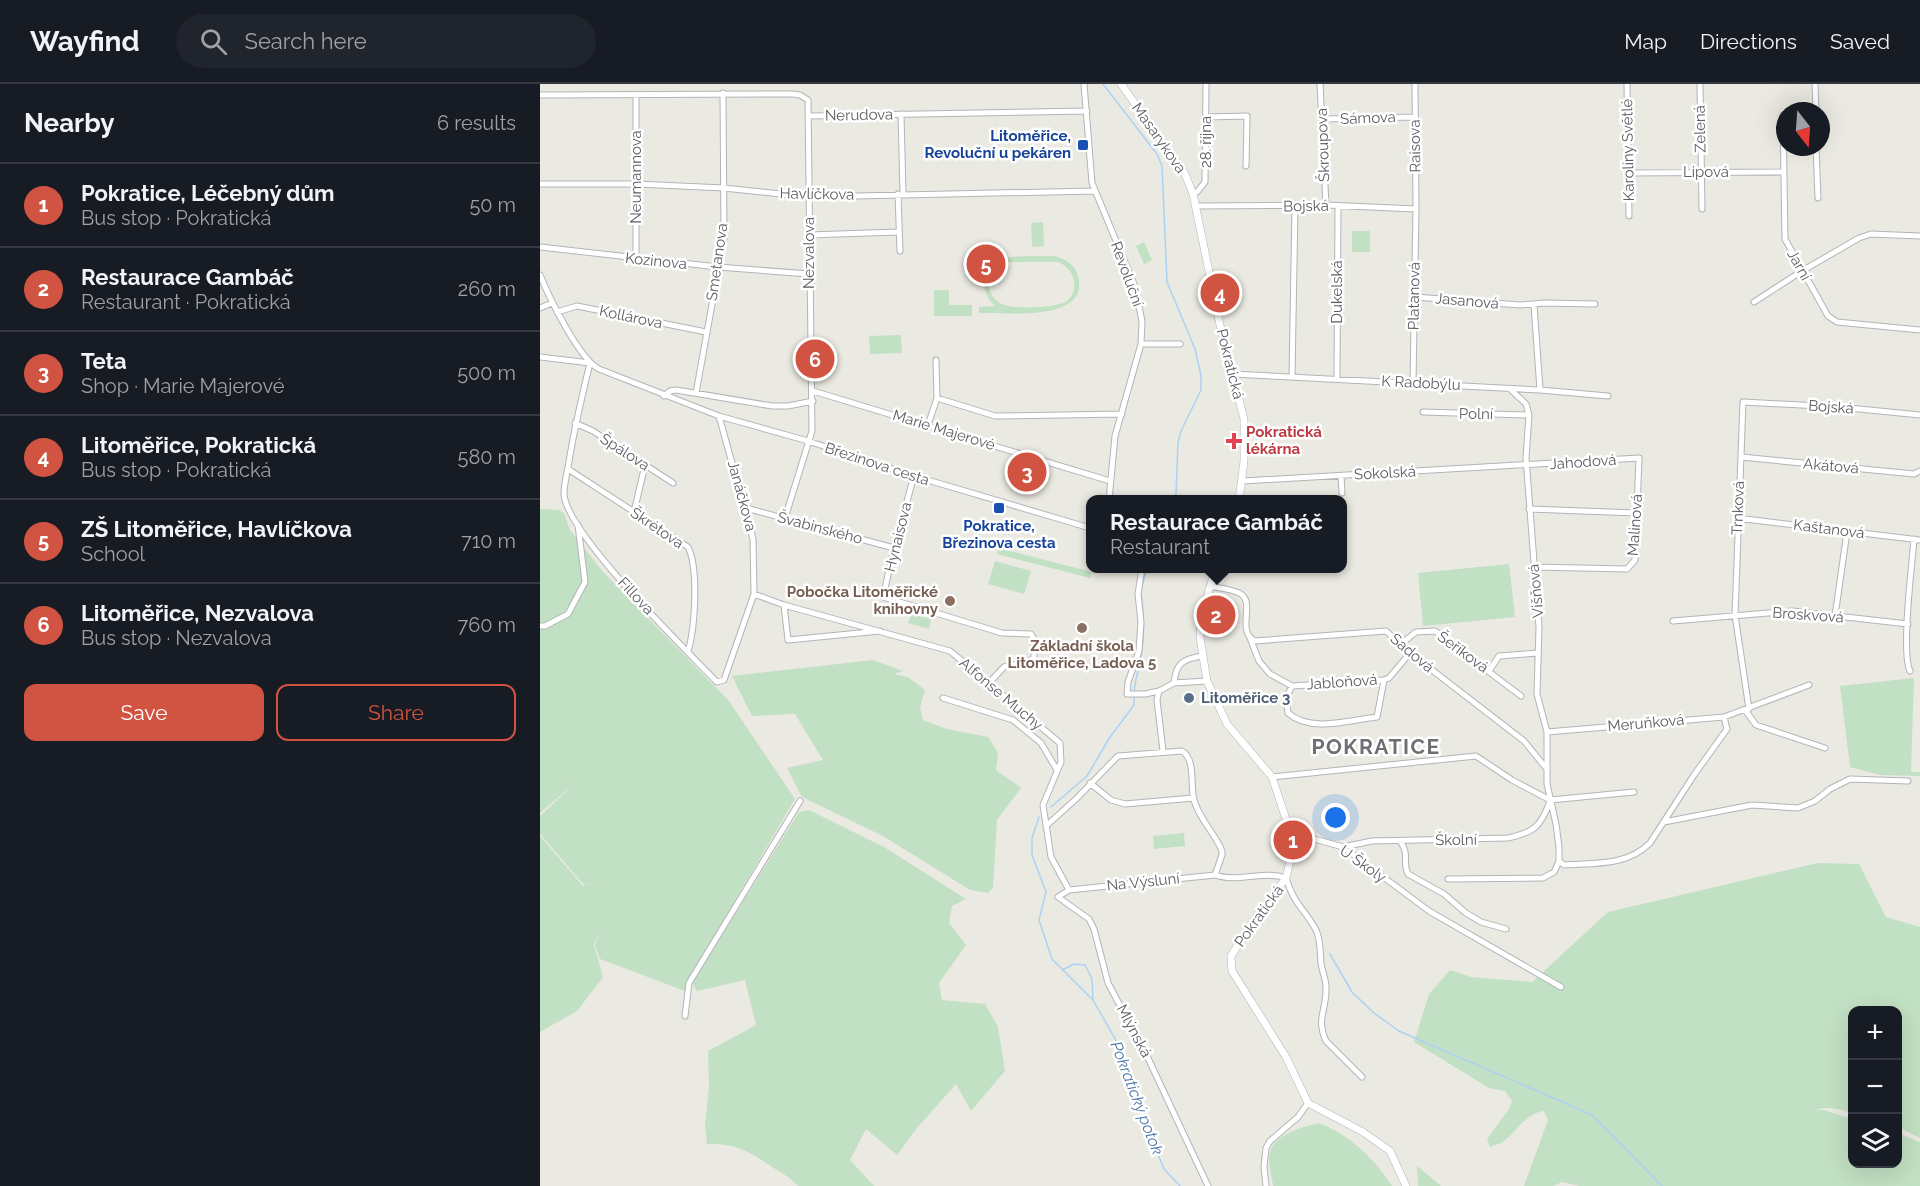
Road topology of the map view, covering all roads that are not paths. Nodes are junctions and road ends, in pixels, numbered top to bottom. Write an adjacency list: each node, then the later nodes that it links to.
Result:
1 (1084, 84): 13 (street, Revoluční)
2 (1121, 84): 30 (street, Masarykova)
3 (1206, 84): 16 (street, 28. října)
4 (1320, 84): 18 (street, Škroupova)
5 (1414, 84): 17 (street, Raisova)
6 (1627, 84): 24 (street, Karolíny Světlé)
7 (1700, 84): 22 (street, Zelená)
8 (1815, 84): 12 (street)
9 (723, 93): 11 (street, Nerudova); 15 (street, Nerudova); 27 (street, Smetanova)
10 (540, 95): 11 (street, Nerudova)
11 (636, 95): 26 (street, Neumannova)
12 (1816, 102)
13 (1087, 111): 14 (street, Nerudova); 28 (street, Revoluční)
14 (901, 114): 15 (street, Nerudova); 29 (street)
15 (809, 116): 31 (street, Nezvalova)
16 (1206, 117): 21 (street); 30 (street, 28. října)
17 (1415, 117): 18 (street, Sámova); 37 (street, Raisova)
18 (1322, 120): 33 (street, Škroupova)
19 (1783, 156): 23 (street, Jarní)
20 (1816, 156): 32 (street)
21 (1246, 166)
22 (1701, 172): 23 (street, Lipová); 24 (street, Lipová); 38 (street, Zelená)
23 (1783, 172): 48 (street, Jarní)
24 (1628, 173): 39 (street, Karolíny Světlé)
25 (540, 184): 26 (street, Havlíčkova)
26 (637, 184): 27 (street, Havlíčkova); 46 (street, Neumannova)
27 (724, 188): 31 (street, Havlíčkova); 47 (street, Smetanova)
28 (1094, 191): 29 (street, Havlíčkova); 60 (street, Revoluční)
29 (900, 194): 31 (street, Havlíčkova); 40 (street)
30 (1193, 194): 34 (street, Pokratická)
31 (809, 197): 41 (street, Nezvalova)
32 (1818, 198)
33 (1326, 205): 35 (street, Bojská); 36 (street, Bojská)
34 (1196, 206): 36 (street, Bojská); 65 (street, Pokratická)
35 (1338, 206): 37 (street, Bojská); 67 (street, Dukelská)
36 (1295, 207): 66 (street)
37 (1416, 208): 51 (street, Platanová)
38 (1702, 209)
39 (1629, 216)
40 (898, 232): 41 (street); 45 (street)
41 (809, 235): 49 (street, Nezvalova)
42 (1920, 236): 43 (street); 48 (street)
43 (1920, 244)
44 (540, 247): 46 (street, Kozinova)
45 (900, 251)
46 (636, 259): 47 (street, Kozinova)
47 (718, 267): 49 (street, Kozinova); 59 (street, Smetanova)
48 (1802, 271): 52 (street); 58 (street, Jarní)
49 (809, 274): 71 (street, Nezvalova)
50 (540, 275): 53 (street)
51 (1415, 297): 55 (street, Jasanová); 68 (street, Platanová)
52 (1754, 302)
53 (552, 303): 56 (street); 57 (street)
54 (1595, 304): 55 (street, Jasanová)
55 (1534, 305): 70 (street)
56 (540, 308)
57 (557, 312): 59 (street, Kollárova); 64 (street)
58 (1920, 330)
59 (706, 332): 72 (street, Smetanova)
60 (1141, 344): 61 (street); 79 (street, Revoluční)
61 (1180, 344)
62 (540, 357): 64 (street)
63 (936, 360): 75 (street)
64 (590, 363): 73 (street, Březinova cesta); 83 (street)
65 (1233, 374): 66 (street, K Radobýlu); 94 (street, Pokratická)
66 (1293, 377): 67 (street, K Radobýlu)
67 (1337, 378): 68 (street, K Radobýlu)
68 (1413, 383): 69 (street, K Radobýlu)
69 (1510, 389): 70 (street, K Radobýlu); 80 (street)
70 (1540, 390): 74 (street, K Radobýlu)
71 (813, 391): 76 (street, Nezvalova); 84 (street, Marie Majerové)
72 (696, 393): 73 (street); 76 (street)
73 (664, 396): 82 (street, Březinova cesta)
74 (1608, 396)
75 (937, 398): 79 (street); 84 (street)
76 (813, 401): 85 (street, Nezvalova)
77 (1743, 402): 81 (street, Bojská); 86 (street, Trnková)
78 (1423, 412): 80 (street, Polní)
79 (1122, 414): 95 (street, Revoluční)
80 (1529, 415): 89 (street, Višňová)
81 (1920, 415)
82 (719, 416): 85 (street, Březinova cesta); 100 (street, Janáčkova)
83 (575, 423): 88 (street, Špálova); 90 (street)
84 (928, 425): 95 (street, Marie Majerové)
85 (808, 441): 92 (street, Březinova cesta); 104 (street, Nezvalova)
86 (1741, 457): 91 (street, Akátová); 105 (street, Trnková)
87 (1639, 458): 89 (street, Jahodová); 103 (street, Malinová)
88 (645, 465): 96 (street, Špálova); 102 (street)
89 (1527, 466): 93 (street, Sokolská); 101 (street, Višňová)
90 (568, 469): 102 (street, Škrétova); 106 (street, Fillova)
91 (1920, 471)
92 (914, 476): 107 (street, Březinova cesta); 110 (street, Hynaisova)
93 (1341, 476): 94 (street, Sokolská); 97 (street)
94 (1243, 480): 99 (street, Pokratická)
95 (1110, 481): 98 (street, Revoluční)
96 (673, 483)
97 (1342, 493)
98 (1109, 495)
99 (1240, 495)
100 (746, 508): 104 (street, Švabinského); 115 (street, Janáčkova)
101 (1529, 509): 103 (street); 111 (street, Višňová)
102 (634, 512): 125 (street, Škrétova)
103 (1637, 513): 111 (street, Malinová)
104 (786, 518): 110 (street, Švabinského)
105 (1737, 518): 108 (street, Kaštanová); 117 (street, Trnková)
106 (578, 524): 121 (street); 125 (street, Fillova)
107 (1086, 527)
108 (1847, 532): 109 (street, Kaštanová); 118 (street)
109 (1917, 540): 120 (street)
110 (894, 548): 135 (street, Hynaisova)
111 (1533, 567): 127 (street, Višňová)
112 (1141, 573): 138 (street)
113 (1215, 573): 114 (street, Pokratická)
114 (1210, 586): 123 (street); 128 (street, Pokratická)
115 (754, 594): 116 (street, Alfonse Muchy); 131 (street, Janáčkova)
116 (784, 605): 122 (street, Alfonse Muchy); 122 (street)
117 (1735, 615): 118 (street, Broskvová); 119 (street, Broskvová); 141 (street, Trnková)
118 (1835, 616): 120 (street, Broskvová)
119 (1673, 621)
120 (1908, 624): 130 (street)
121 (540, 626)
122 (881, 630): 135 (street, Alfonse Muchy)
123 (1250, 638): 124 (street, Sadová); 136 (street, Jabloňová)
124 (1401, 644): 126 (street, Sadová); 129 (street, Šeříková)
125 (688, 652): 131 (street, Fillova)
126 (1410, 653): 132 (street, Jabloňová); 146 (street, Sadová)
127 (1538, 653): 129 (street); 143 (street, Višňová)
128 (1202, 656): 133 (street, Pokratická); 134 (street)
129 (1489, 671): 139 (street, Šeříková)
130 (1910, 671)
131 (724, 680)
132 (1384, 680): 136 (street, Jabloňová); 136 (street)
133 (1207, 681): 134 (street); 148 (street, Pokratická)
134 (1174, 683): 138 (street)
135 (988, 684): 147 (street, Alfonse Muchy)
136 (1292, 686)
137 (1809, 686): 141 (street, Meruňková)
138 (1159, 691): 145 (street)
139 (1521, 696)
140 (943, 698): 147 (street)
141 (1747, 710): 142 (street, Meruňková); 144 (street)
142 (1724, 717): 143 (street, Meruňková); 155 (street)
143 (1547, 732): 146 (street, Višňová)
144 (1825, 748)
145 (1163, 751): 150 (street); 152 (street)
146 (1546, 768): 153 (street, Višňová)
147 (1058, 770): 156 (street, Alfonse Muchy)
148 (1272, 777): 153 (street); 157 (street, Pokratická)
149 (1908, 781): 155 (street)
150 (1090, 783): 152 (street); 156 (street)
151 (1634, 792): 153 (street)
152 (1193, 798): 161 (street)
153 (1550, 800): 158 (street, Školní); 160 (street, Višňová)
154 (800, 801): 167 (street)
155 (1664, 822): 160 (street)
156 (1046, 826): 164 (street)
157 (1289, 832): 159 (street, U Školy); 162 (street, Pokratická)
158 (1400, 841): 159 (street, Školní); 165 (street)
159 (1343, 848): 166 (street, U Školy)
160 (1559, 861): 163 (street)
161 (1215, 875): 162 (street, Na Výsluní); 164 (street, Na Výsluní)
162 (1286, 878): 168 (street); 169 (street, Pokratická)
163 (1448, 879)
164 (1069, 890): 170 (street, Mlýnská)
165 (1506, 929)
166 (1561, 987)
167 (685, 1016)
168 (1362, 1077)
169 (1308, 1103): 171 (street); 172 (street)
170 (1208, 1186)
171 (1266, 1186)
172 (1406, 1186)

